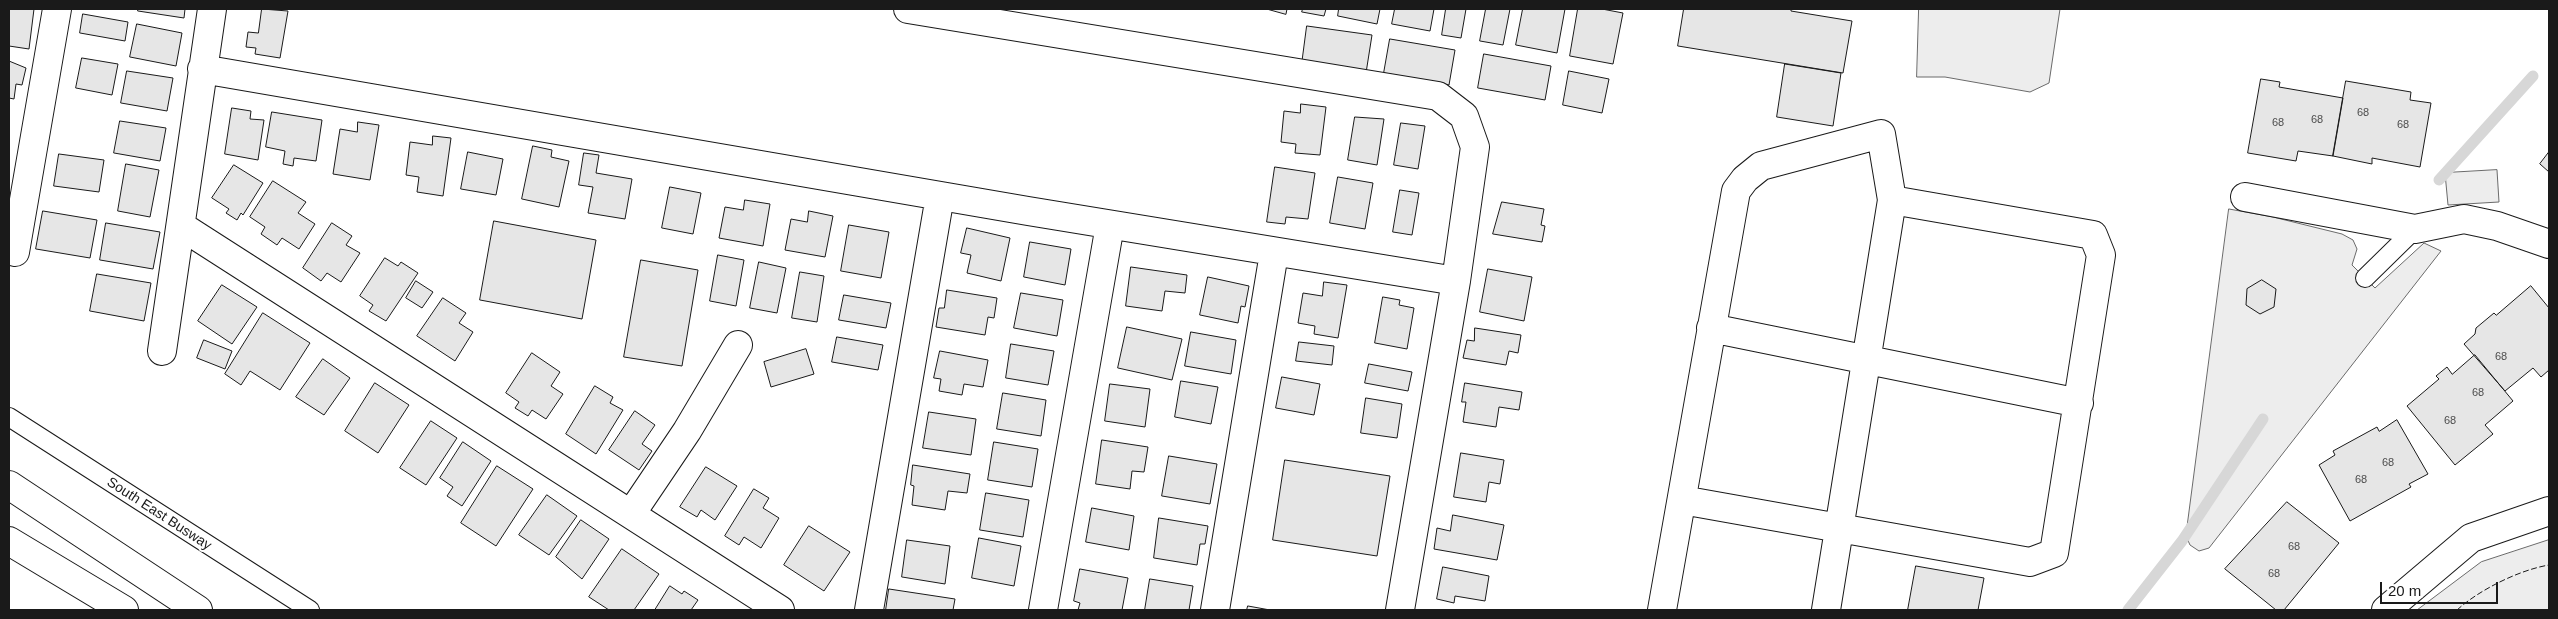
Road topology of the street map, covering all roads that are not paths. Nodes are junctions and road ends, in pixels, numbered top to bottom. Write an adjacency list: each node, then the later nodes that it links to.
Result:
1 (57, 9): 12 (main road)
2 (212, 9): 4 (main road)
3 (908, 9): 15 (main road)
4 (202, 69): 5 (main road); 9 (main road)
5 (940, 196): 8 (main road); 32 (main road)
6 (2245, 197): 10 (main road)
7 (1892, 200): 16 (main road); 19 (main road); 20 (main road)
8 (1110, 225): 13 (main road); 33 (main road)
9 (181, 226): 18 (main road); 25 (main road)
10 (2415, 229): 11 (main road); 14 (lane)
11 (2549, 244)
12 (15, 252)
13 (1274, 253): 15 (main road); 34 (main road)
14 (2365, 278)
15 (1456, 281): 35 (main road)
16 (1711, 328): 19 (main road); 23 (main road)
17 (738, 345): 25 (main road)
18 (162, 351)
19 (1866, 360): 20 (main road); 26 (main road)
20 (2079, 403): 26 (main road)
21 (9, 417): 30 (lane, South East Busway)
22 (9, 485): 29 (main road)
23 (1682, 500): 26 (main road); 36 (main road)
24 (2549, 511): 38 (main road)
25 (631, 514): 31 (main road)
26 (1838, 529): 37 (main road)
27 (9, 541): 28 (main road)
28 (124, 610)
29 (198, 610)
30 (310, 610)
31 (780, 610)
32 (868, 610)
33 (1043, 610)
34 (1215, 610)
35 (1400, 610)
36 (1662, 610)
37 (1826, 610)
38 (2386, 610)

